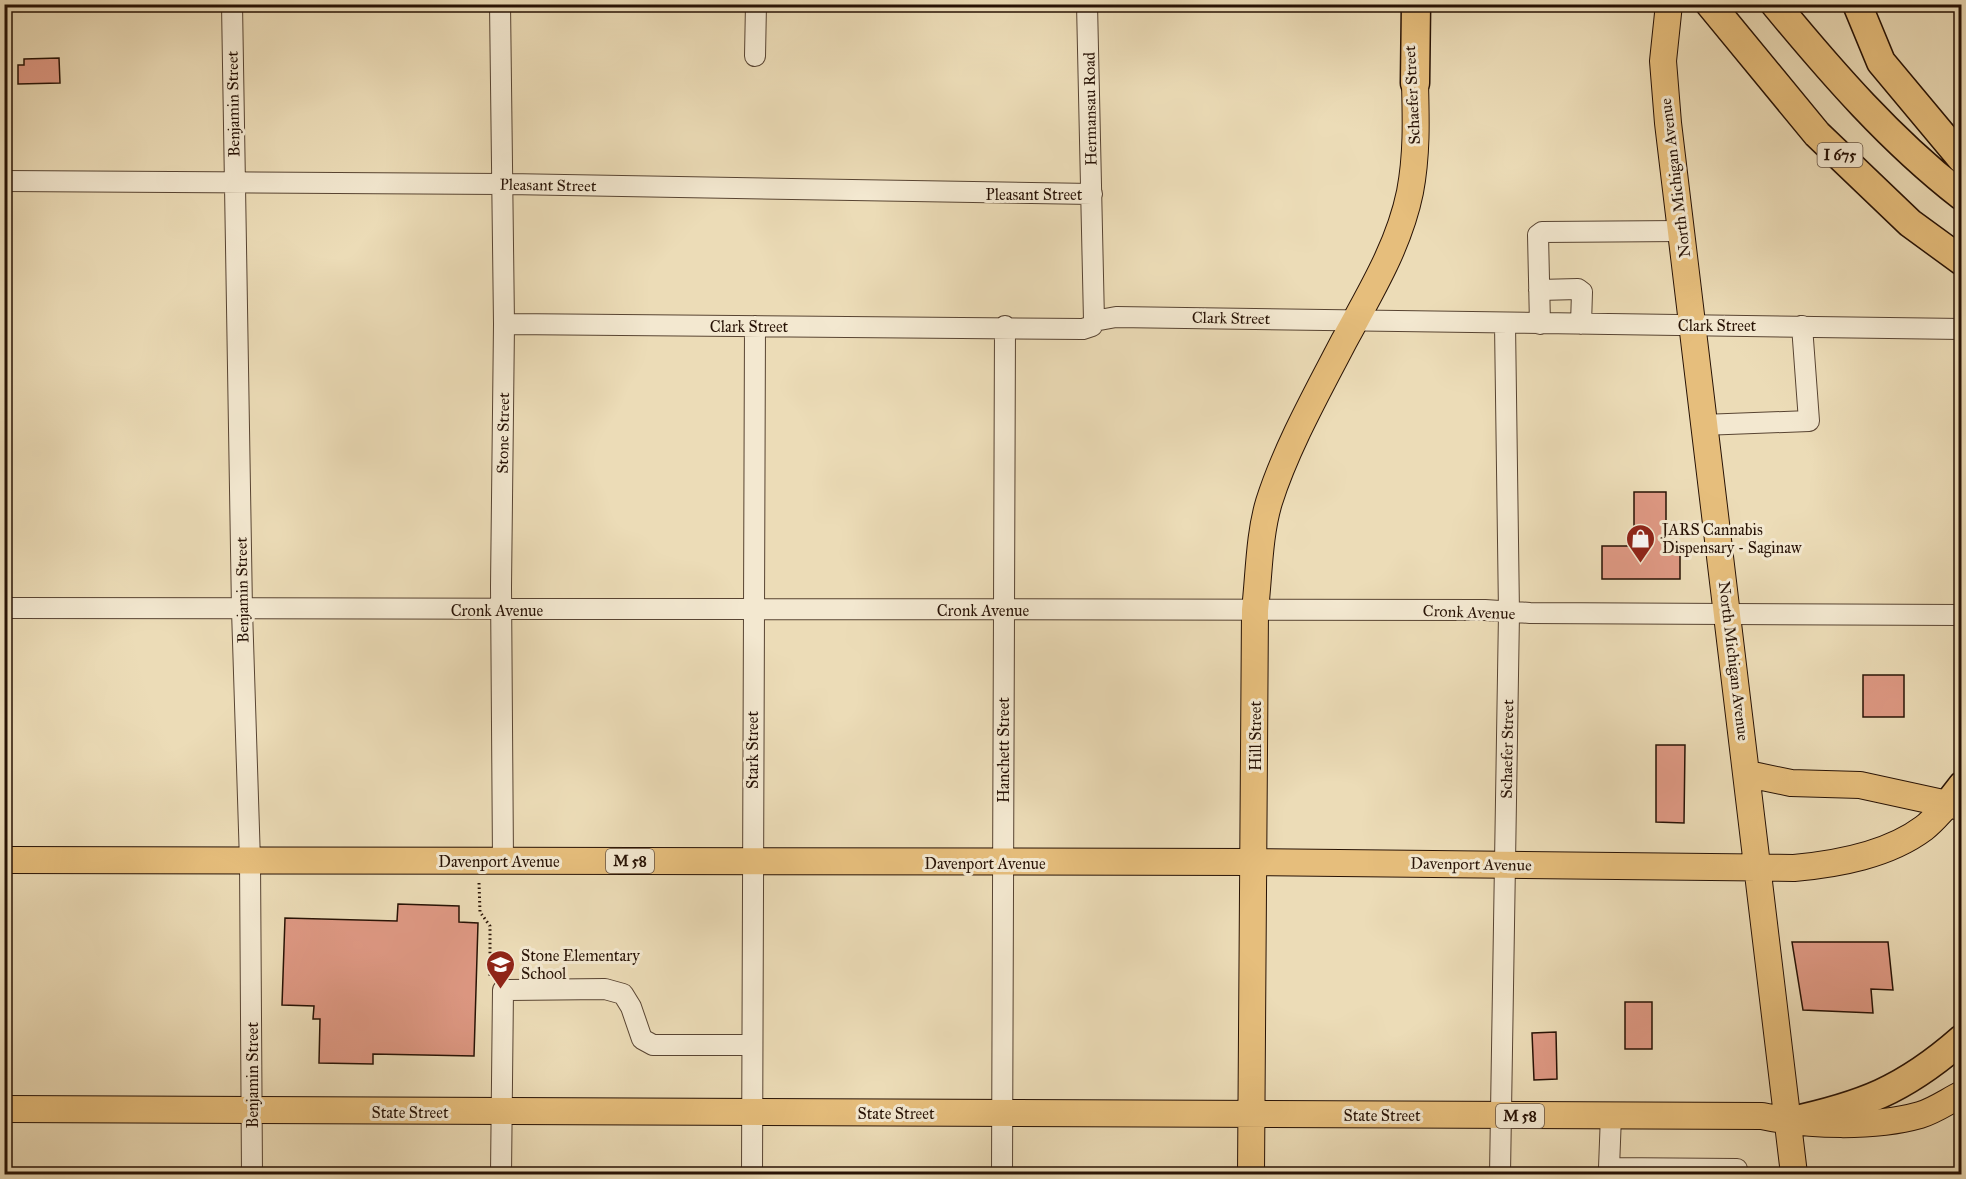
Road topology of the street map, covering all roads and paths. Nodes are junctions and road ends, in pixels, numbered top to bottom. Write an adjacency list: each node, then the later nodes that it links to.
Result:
1 (232, 4): 15 (street, Benjamin Street)
2 (500, 4): 16 (street, Stone Street)
3 (756, 4): 11 (street)
4 (1087, 4): 17 (street, Hermansau Road)
5 (1405, 4): 12 (street, Schaefer Street)
6 (1416, 4): 12 (highway)
7 (1670, 4): 19 (main road, North Michigan Avenue)
8 (1710, 4): 20 (highway, I 675)
9 (1775, 4): 18 (highway)
10 (1857, 4): 13 (highway)
11 (755, 56)
12 (1415, 83): 22 (main road, Schaefer Street)
13 (1962, 159)
14 (4, 180): 15 (street, Pleasant Street)
15 (234, 182): 16 (street, Pleasant Street); 36 (street, Benjamin Street)
16 (502, 184): 17 (street, Pleasant Street); 24 (street, Stone Street)
17 (1092, 194): 23 (street, Hermansau Road)
18 (1962, 196)
19 (1682, 231): 21 (street); 28 (main road, North Michigan Avenue)
20 (1962, 261)
21 (1539, 290): 26 (street); 27 (street)
22 (1357, 319): 23 (street, Clark Street); 25 (street, Clark Street); 39 (main road, Hill Street)
23 (1094, 321): 30 (street, Clark Street)
24 (504, 324): 29 (street, Clark Street); 37 (street, Stone Street)
25 (1505, 324): 26 (street, Clark Street); 40 (street, Schaefer Street)
26 (1539, 324): 27 (street, Clark Street)
27 (1581, 324): 28 (street, Clark Street)
28 (1693, 325): 31 (street, Clark Street); 33 (main road, North Michigan Avenue)
29 (754, 326): 30 (street, Clark Street); 35 (street, Stark Street)
30 (1005, 326): 38 (street, Hanchett Street)
31 (1802, 326): 32 (street, Clark Street); 33 (street)
32 (1962, 329)
33 (1702, 425): 41 (main road, North Michigan Avenue)
34 (4, 608): 36 (street, Cronk Avenue)
35 (753, 609): 37 (street, Cronk Avenue); 38 (street, Cronk Avenue); 48 (street, Stark Street)
36 (242, 610): 37 (street, Cronk Avenue); 46 (street, Benjamin Street)
37 (503, 610): 47 (street, Stone Street)
38 (1004, 610): 39 (street, Cronk Avenue); 50 (street, Hanchett Street)
39 (1255, 610): 40 (street, Cronk Avenue); 49 (main road, Hill Street)
40 (1509, 613): 41 (street, Cronk Avenue); 51 (street, Schaefer Street)
41 (1729, 615): 42 (street, Cronk Avenue); 43 (main road, North Michigan Avenue)
42 (1962, 615)
43 (1748, 774): 44 (main road, Davenport Avenue); 52 (main road, North Michigan Avenue)
44 (1957, 799): 52 (main road, Davenport Avenue / M 58)
45 (4, 860): 46 (main road, Davenport Avenue / M 58)
46 (250, 861): 47 (main road, Davenport Avenue / M 58); 60 (street, Benjamin Street)
47 (503, 861): 48 (main road, Davenport Avenue / M 58)
48 (752, 861): 50 (main road, Davenport Avenue / M 58); 56 (street, Stark Street)
49 (1255, 862): 50 (main road, Davenport Avenue / M 58); 51 (main road, Davenport Avenue / M 58); 63 (main road, Hill Street)
50 (1002, 863): 62 (street, Hanchett Street)
51 (1504, 864): 52 (main road, Davenport Avenue / M 58); 65 (street, Schaefer Street)
52 (1758, 868): 66 (main road, North Michigan Avenue)
53 (479, 883): 54 (path)
54 (490, 976)
55 (1962, 1039): 66 (highway)
56 (752, 1045): 59 (street, Stark Street); 61 (street)
57 (1962, 1094): 66 (main road, State Street)
58 (4, 1109): 60 (main road, State Street / M 58)
59 (752, 1111): 61 (main road, State Street / M 58); 62 (main road, State Street / M 58); 70 (street, Stark Street)
60 (252, 1112): 61 (main road, State Street / M 58); 68 (street, Benjamin Street)
61 (502, 1112): 69 (street)
62 (1002, 1113): 63 (main road, State Street / M 58); 71 (street, Hanchett Street)
63 (1251, 1115): 65 (main road, State Street / M 58); 72 (main road, Hill Street)
64 (1611, 1115): 65 (main road, State Street / M 58); 66 (main road, State Street / M 58); 67 (street)
65 (1500, 1116): 73 (street, Schaefer Street)
66 (1787, 1122): 75 (main road, North Michigan Avenue)
67 (1611, 1172): 74 (street)
68 (252, 1174)
69 (501, 1174)
70 (752, 1174)
71 (1002, 1174)
72 (1251, 1174)
73 (1500, 1174)
74 (1738, 1174)
75 (1794, 1174)

